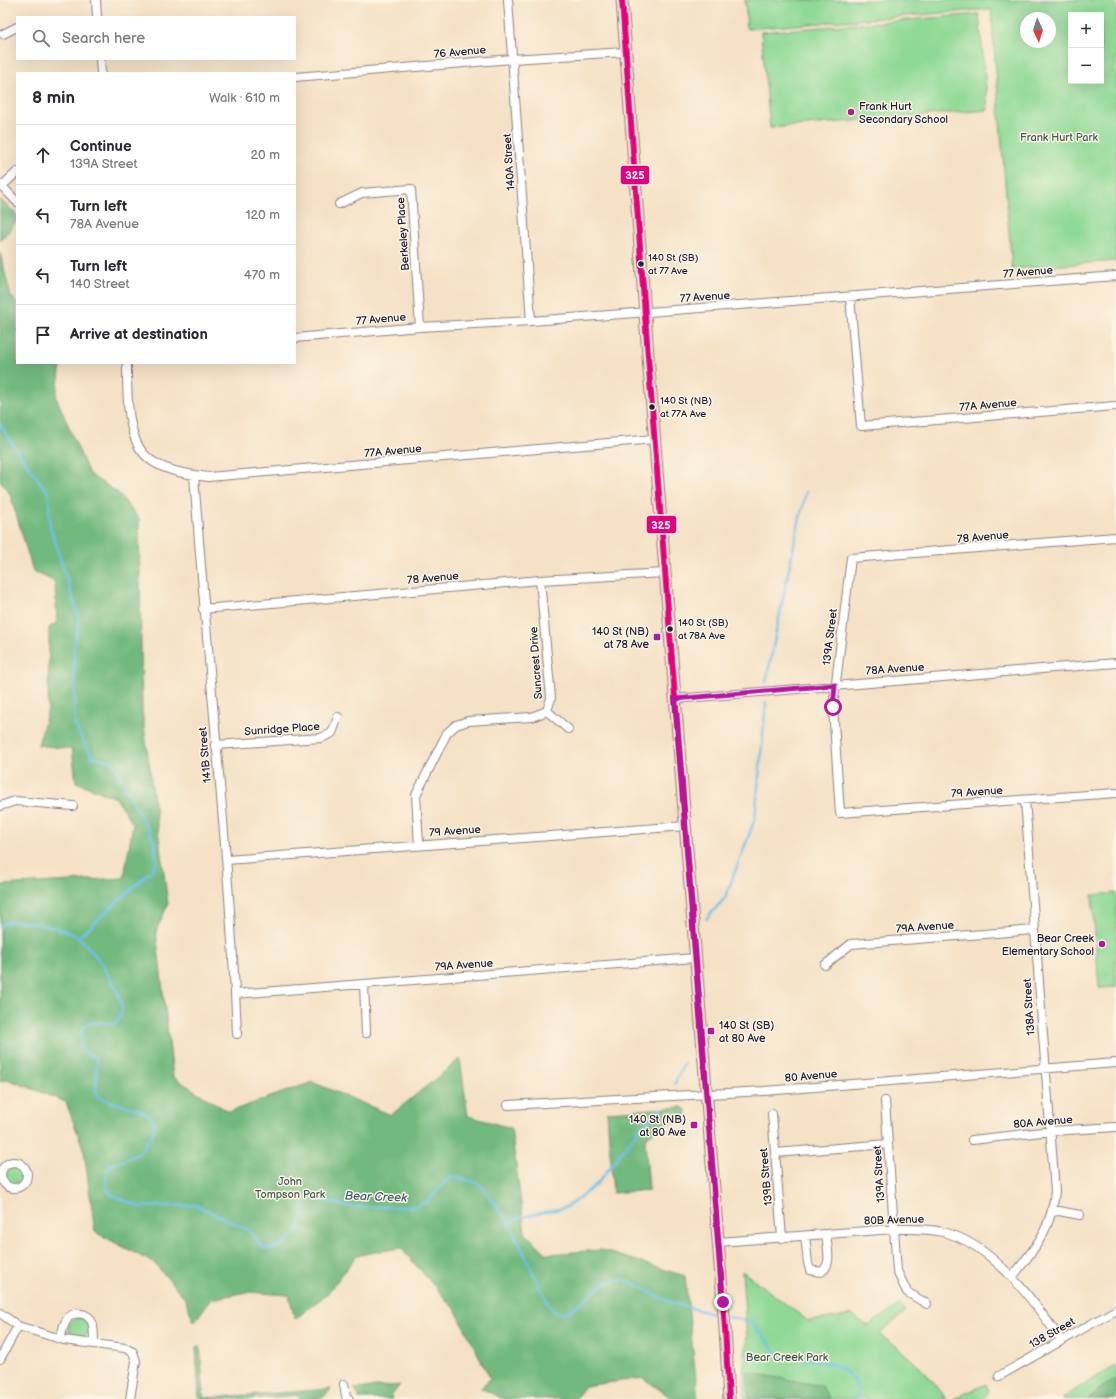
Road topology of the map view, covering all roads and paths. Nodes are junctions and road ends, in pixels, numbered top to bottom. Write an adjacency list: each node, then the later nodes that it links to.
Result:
1 (96, 0): 4 (street)
2 (508, 0): 8 (street, 140A Street)
3 (622, 0): 7 (main road)
4 (97, 16)
5 (16, 28): 6 (street)
6 (3, 34)
7 (626, 52): 8 (street, 76 Avenue); 18 (main road)
8 (512, 59): 11 (street, 76 Avenue); 19 (street, 140A Street)
9 (100, 60): 10 (street)
10 (101, 72)
11 (296, 76)
12 (16, 173): 13 (street)
13 (1, 185): 14 (street)
14 (16, 201)
15 (339, 204): 20 (street, Berkeley Place)
16 (1116, 276): 17 (street, 77 Avenue)
17 (850, 297): 18 (street, 77 Avenue); 23 (street, 77A Avenue)
18 (645, 313): 19 (street, 77 Avenue); 24 (main road)
19 (531, 322): 20 (street, 77 Avenue)
20 (420, 327): 21 (street, 77 Avenue)
21 (296, 338)
22 (127, 364): 25 (street, 77A Avenue)
23 (1116, 406)
24 (655, 439): 25 (street, 77A Avenue); 28 (main road)
25 (194, 475): 30 (street, 141B Street)
26 (1116, 537): 27 (street, 78 Avenue)
27 (851, 558): 32 (street, 139A Street)
28 (665, 572): 29 (street, 78 Avenue); 33 (main road)
29 (540, 580): 30 (street, 78 Avenue); 34 (street, Suncrest Drive)
30 (203, 609): 37 (street, 141B Street)
31 (1116, 663): 32 (street, 78A Avenue)
32 (835, 685): 33 (street, 78A Avenue); 42 (street, 139A Street)
33 (675, 699): 43 (main road)
34 (547, 711): 36 (street); 44 (street, Suncrest Drive)
35 (338, 717): 37 (street, Sunridge Place)
36 (568, 729)
37 (215, 745): 45 (street, 141B Street)
38 (1116, 793): 39 (street, 79 Avenue)
39 (1025, 800): 42 (street, 79 Avenue); 46 (street, 138A Street)
40 (0, 806): 41 (street)
41 (73, 806)
42 (840, 813)
43 (685, 826): 44 (street, 79 Avenue); 47 (main road)
44 (420, 845): 45 (street, 79 Avenue)
45 (226, 860): 50 (street, 141B Street)
46 (1035, 930): 48 (street, 79A Avenue); 54 (street, 138A Street)
47 (695, 958): 49 (street, 79A Avenue); 55 (main road)
48 (825, 965)
49 (364, 984): 50 (street, 79A Avenue); 51 (street)
50 (235, 994): 52 (street, 141B Street)
51 (366, 1032)
52 (237, 1034)
53 (1116, 1063): 54 (street, 80 Avenue)
54 (1045, 1068): 55 (street, 80 Avenue); 60 (street, 138A Street)
55 (706, 1094): 57 (street, 80 Avenue); 70 (main road)
56 (885, 1101): 62 (street, 139A Street)
57 (508, 1105)
58 (772, 1114): 63 (street, 139B Street)
59 (1116, 1127): 60 (street, 80A Avenue)
60 (1050, 1132): 61 (street, 80A Avenue); 64 (street, 138A Street)
61 (972, 1140)
62 (888, 1144): 63 (street); 66 (street, 139A Street)
63 (775, 1153): 69 (street, 139B Street)
64 (1052, 1212): 65 (street); 71 (street, 138A Street)
65 (1080, 1216)
66 (894, 1229): 67 (street, 80B Avenue); 71 (street, 80B Avenue); 72 (street, 139A Street)
67 (826, 1234): 68 (street, 80B Avenue); 68 (street)
68 (805, 1236): 69 (street, 80B Avenue)
69 (782, 1238): 70 (street, 80B Avenue)
70 (718, 1242): 84 (main road)
71 (1013, 1276): 77 (street, 80B Avenue)
72 (927, 1304)
73 (1116, 1310): 77 (street, 138 Street)
74 (0, 1313): 75 (street)
75 (18, 1326): 76 (street); 79 (street)
76 (60, 1339): 78 (street); 78 (street)
77 (1061, 1340): 80 (street, 138 Street)
78 (94, 1344): 83 (street)
79 (0, 1359)
80 (999, 1376)
81 (344, 1384): 82 (street)
82 (346, 1398)
83 (130, 1399)
84 (729, 1399)

